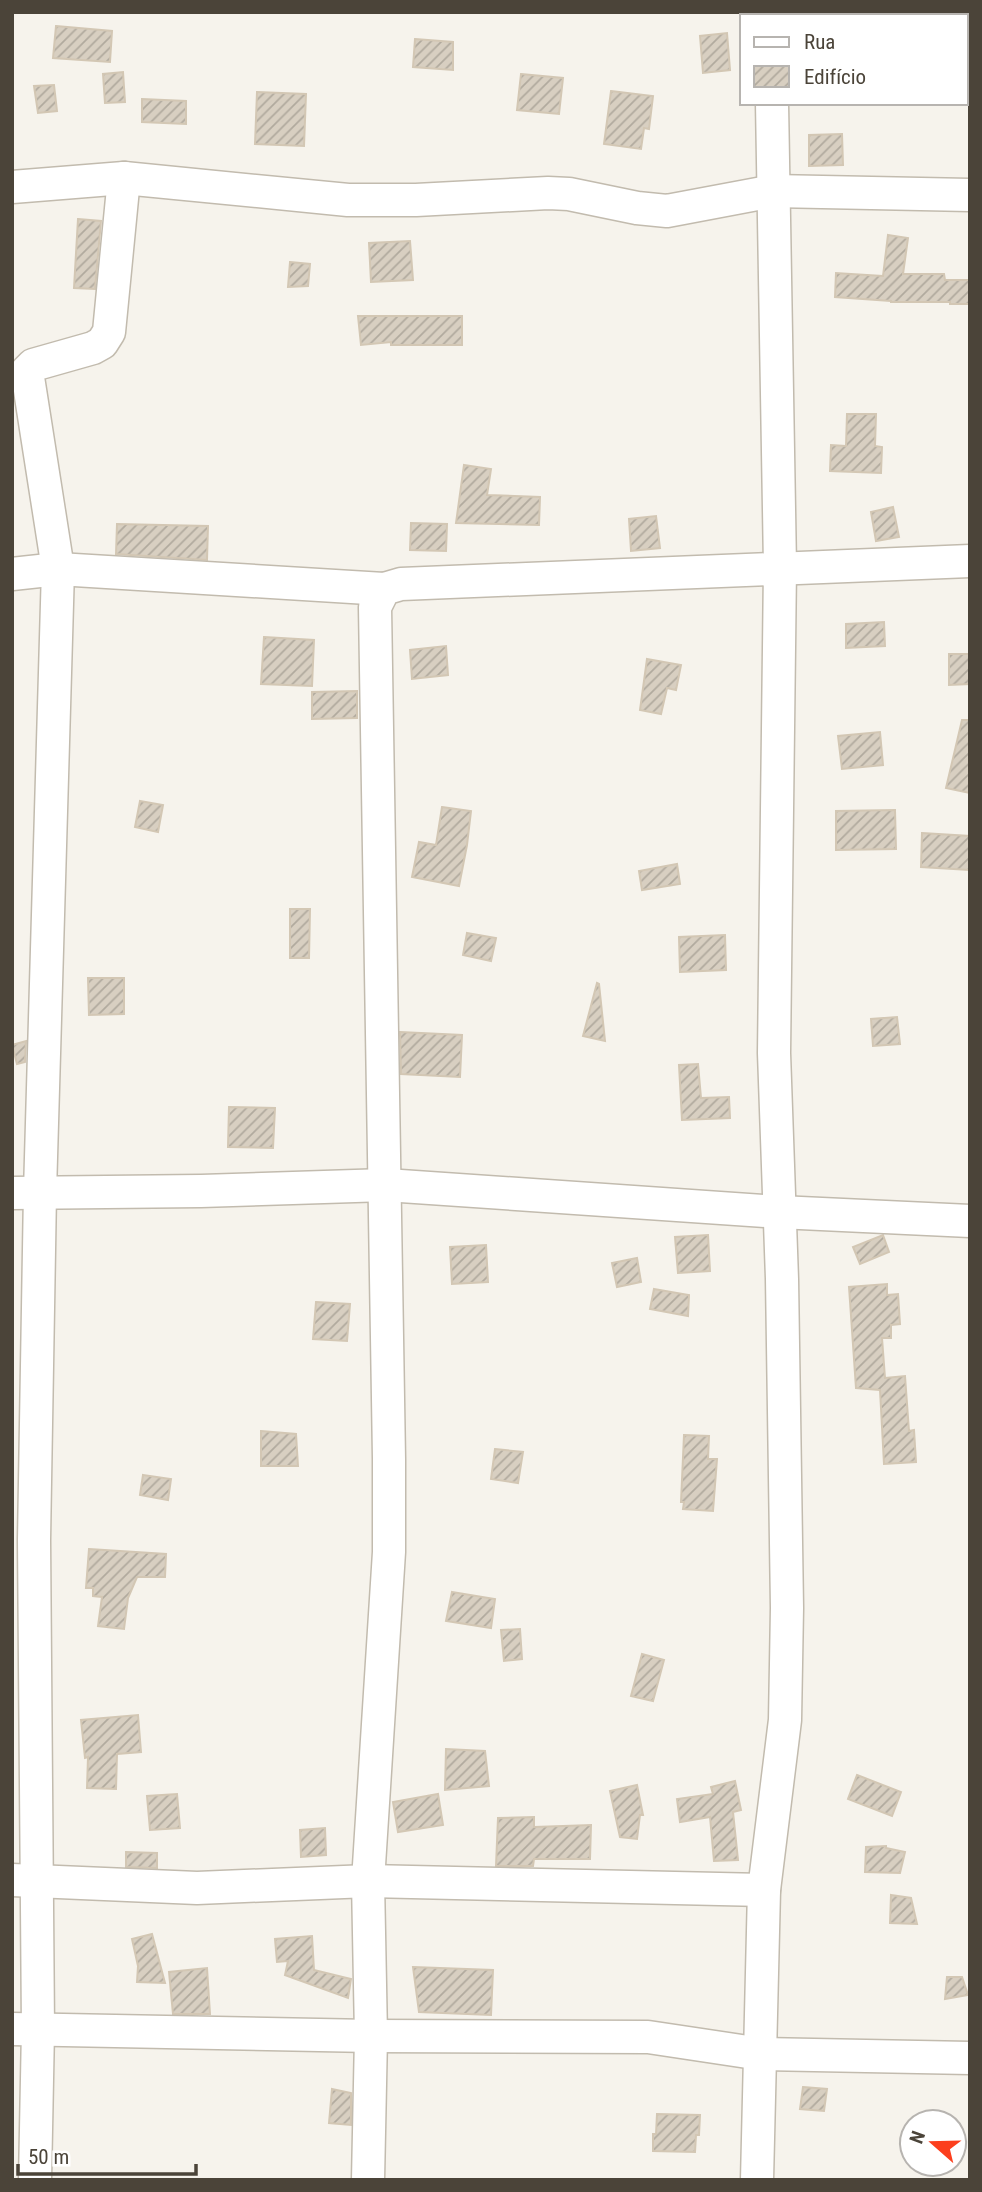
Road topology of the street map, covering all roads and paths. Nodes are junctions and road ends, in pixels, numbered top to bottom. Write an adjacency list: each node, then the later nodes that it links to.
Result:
1 (772, 105): 4 (street)
2 (124, 178): 3 (street); 4 (street); 8 (street)
3 (12, 187)
4 (774, 191): 5 (street); 7 (street)
5 (970, 195)
6 (970, 561): 7 (street)
7 (780, 568): 10 (street); 13 (street)
8 (58, 569): 9 (street); 10 (street); 12 (street)
9 (12, 574)
10 (384, 589): 11 (street)
11 (386, 1185): 12 (street); 13 (street); 17 (street)
12 (26, 1192): 15 (street)
13 (779, 1212): 14 (street); 18 (street)
14 (970, 1221)
15 (23, 1541): 16 (street)
16 (25, 1880): 17 (street); 19 (street)
17 (368, 1881): 18 (street); 20 (street)
18 (764, 1890): 21 (street)
19 (25, 2029): 20 (street); 23 (street)
20 (372, 2036): 21 (street); 24 (street)
21 (761, 2054): 22 (street); 25 (street)
22 (970, 2058)
23 (35, 2180)
24 (368, 2180)
25 (757, 2180)

